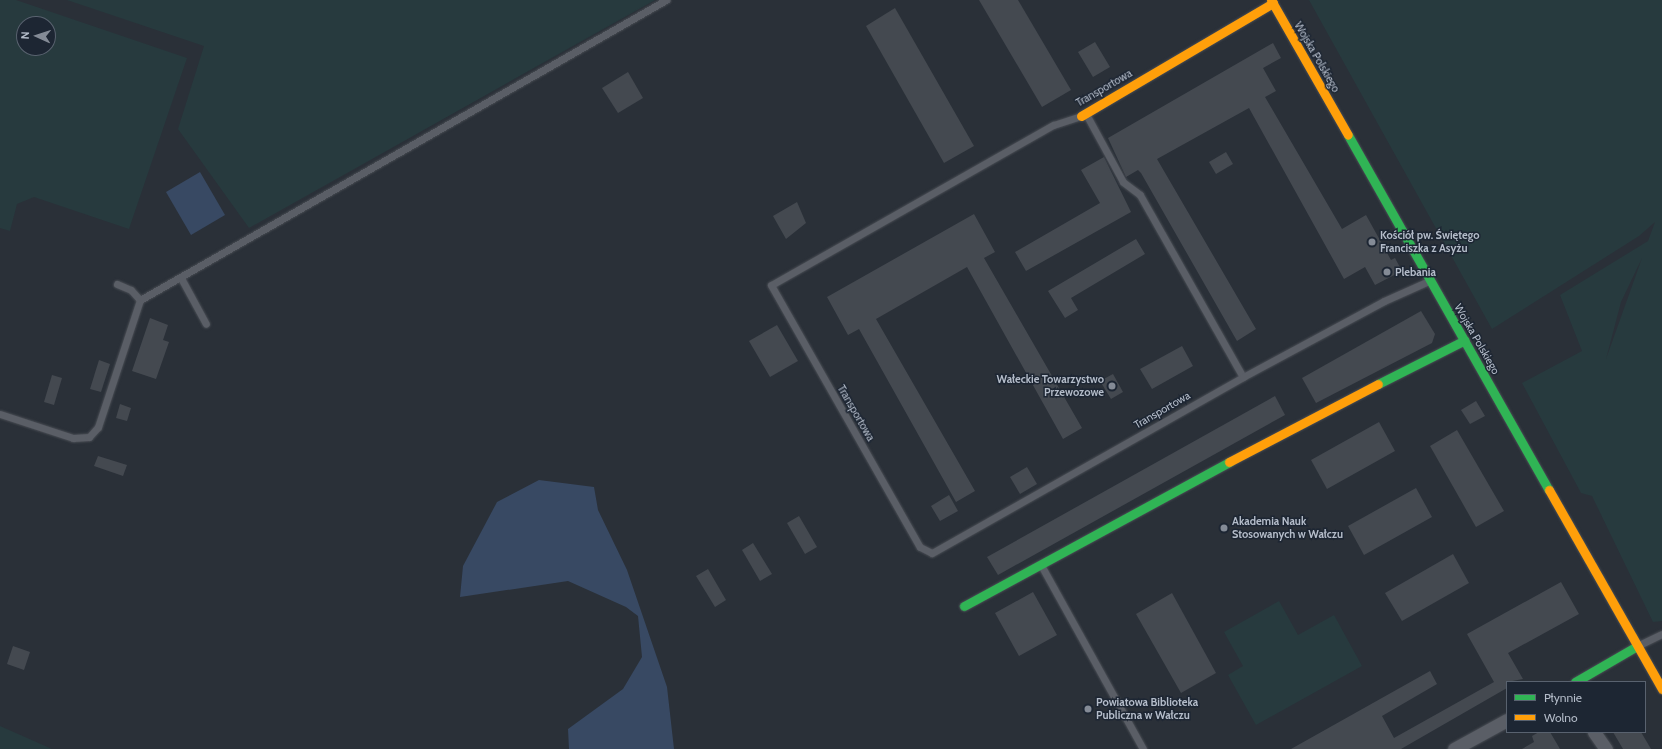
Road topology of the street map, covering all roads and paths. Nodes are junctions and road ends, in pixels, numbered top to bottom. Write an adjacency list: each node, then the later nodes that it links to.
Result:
1 (666, 0): 4 (lane)
2 (1272, 2): 3 (street, Transportowa); 5 (street, Wojska Polskiego)
3 (1083, 114): 10 (lane); 10 (lane, Transportowa)
4 (181, 278): 7 (lane); 8 (lane)
5 (1430, 281): 9 (street, Wojska Polskiego); 10 (lane, Transportowa)
6 (117, 284): 7 (lane)
7 (140, 300): 11 (lane)
8 (206, 324)
9 (1465, 340): 12 (street); 15 (street, Wojska Polskiego)
10 (1243, 377)
11 (0, 414)
12 (1041, 565): 13 (street); 20 (lane)
13 (964, 606)
14 (1662, 634): 15 (lane)
15 (1637, 646): 16 (street); 17 (street, Wojska Polskiego)
16 (1577, 681)
17 (1662, 689)
18 (1506, 721): 21 (street)
19 (1595, 733): 22 (street)
20 (1143, 749)
21 (1454, 749)
22 (1606, 749)

